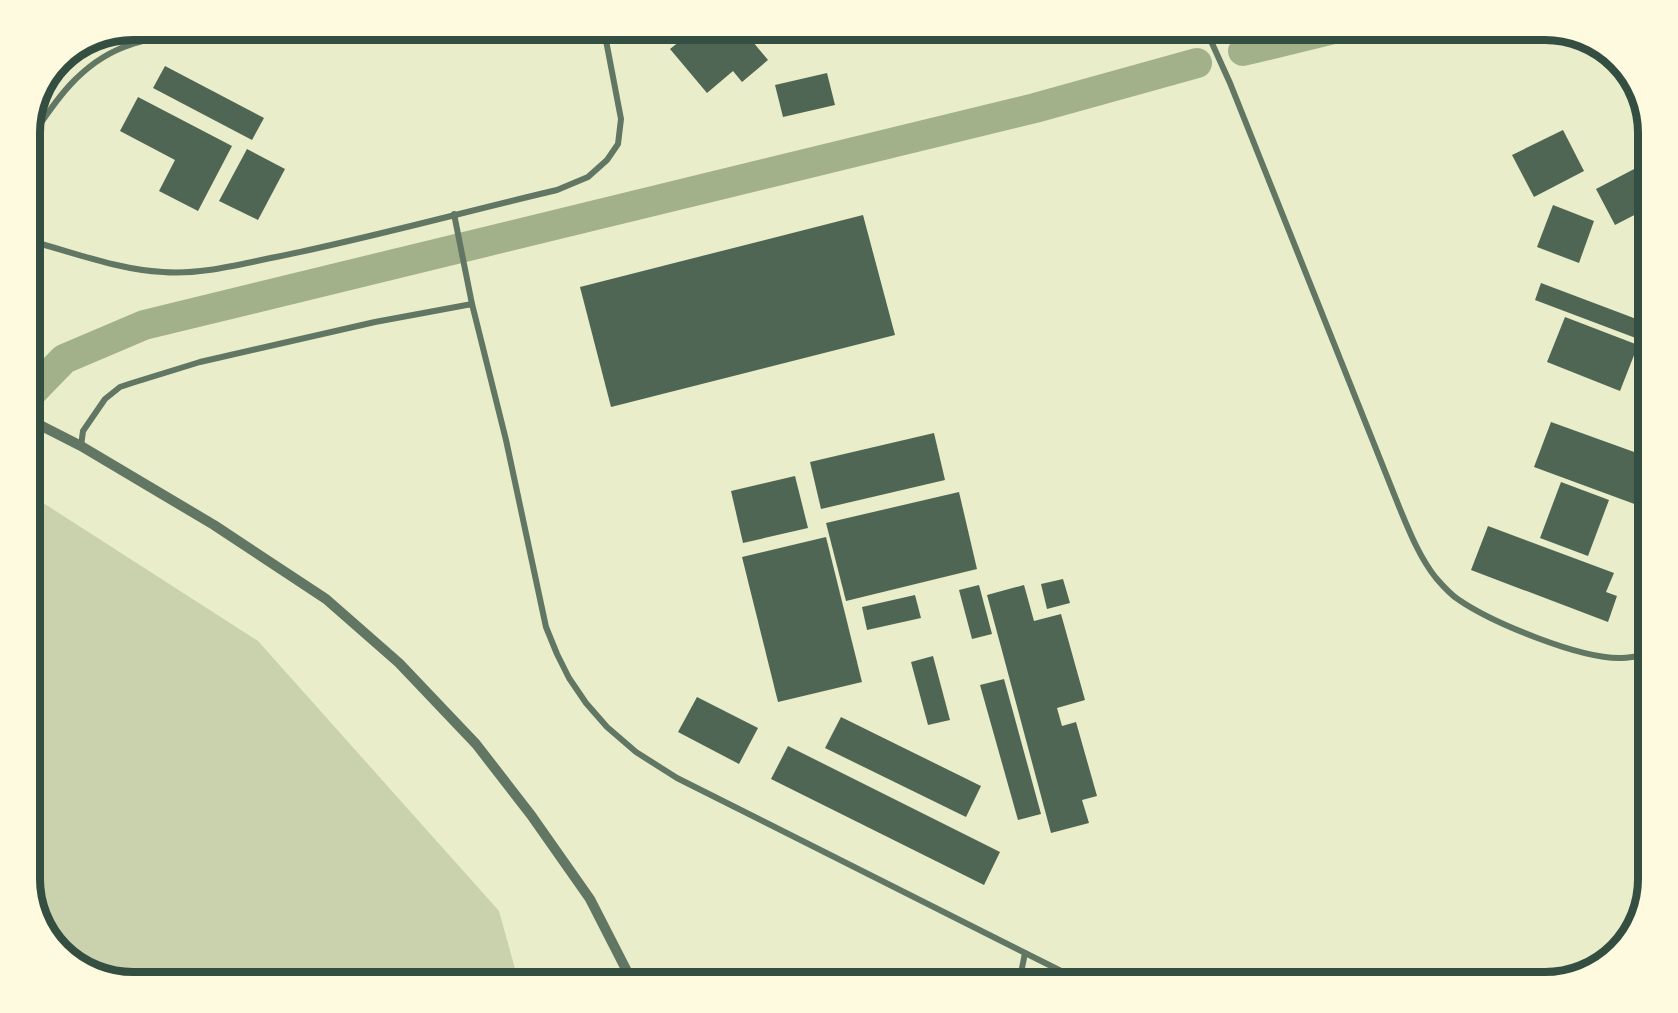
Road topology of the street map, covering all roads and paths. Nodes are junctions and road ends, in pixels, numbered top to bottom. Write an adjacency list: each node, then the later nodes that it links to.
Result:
1 (152, 40): 4 (street)
2 (606, 40): 5 (street)
3 (1211, 40): 10 (street)
4 (42, 121)
5 (454, 214): 6 (street); 7 (street)
6 (41, 244)
7 (472, 304): 9 (street); 11 (street)
8 (41, 426): 9 (street)
9 (81, 446): 12 (street)
10 (1638, 656)
11 (1025, 953): 13 (street); 14 (street)
12 (627, 972)
13 (1021, 972)
14 (1063, 972)

